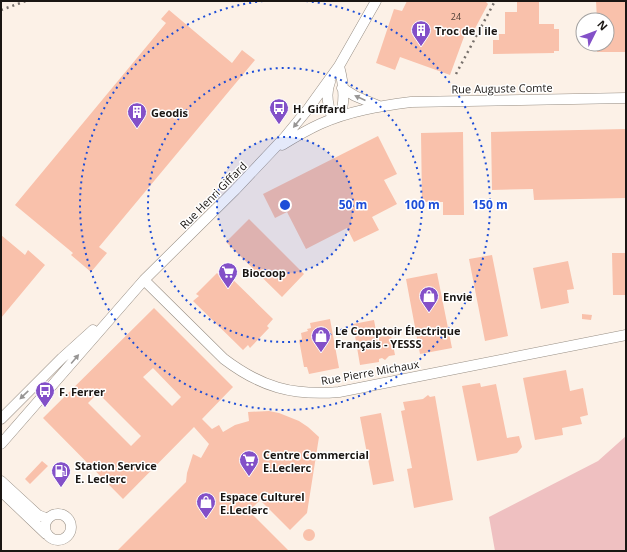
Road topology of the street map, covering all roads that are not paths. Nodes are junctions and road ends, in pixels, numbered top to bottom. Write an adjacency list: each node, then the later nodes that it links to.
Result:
1 (376, 1): 2 (street)
2 (336, 69): 3 (street); 6 (street); 7 (street, Rue Henri Giffard, one-way to 7)
3 (342, 88): 5 (street, one-way to 3); 6 (street)
4 (626, 98): 5 (street, Rue Auguste Comte)
5 (379, 106): 6 (street, Rue Auguste Comte)
6 (337, 118): 7 (street, Rue Auguste Comte)
7 (274, 150): 8 (street, Rue Henri Giffard)
8 (144, 280): 9 (street, Rue Henri Giffard); 10 (street, Rue Pierre Michaux)
9 (120, 307): 11 (street, Rue Henri Giffard, one-way to 11); 12 (street, Rue Henri Giffard, one-way to 9)
10 (626, 335)
11 (1, 419)
12 (2, 444)
13 (1, 481): 15 (street)
14 (1, 491): 16 (street)
15 (48, 519): 16 (street); 16 (street)
16 (46, 534)

